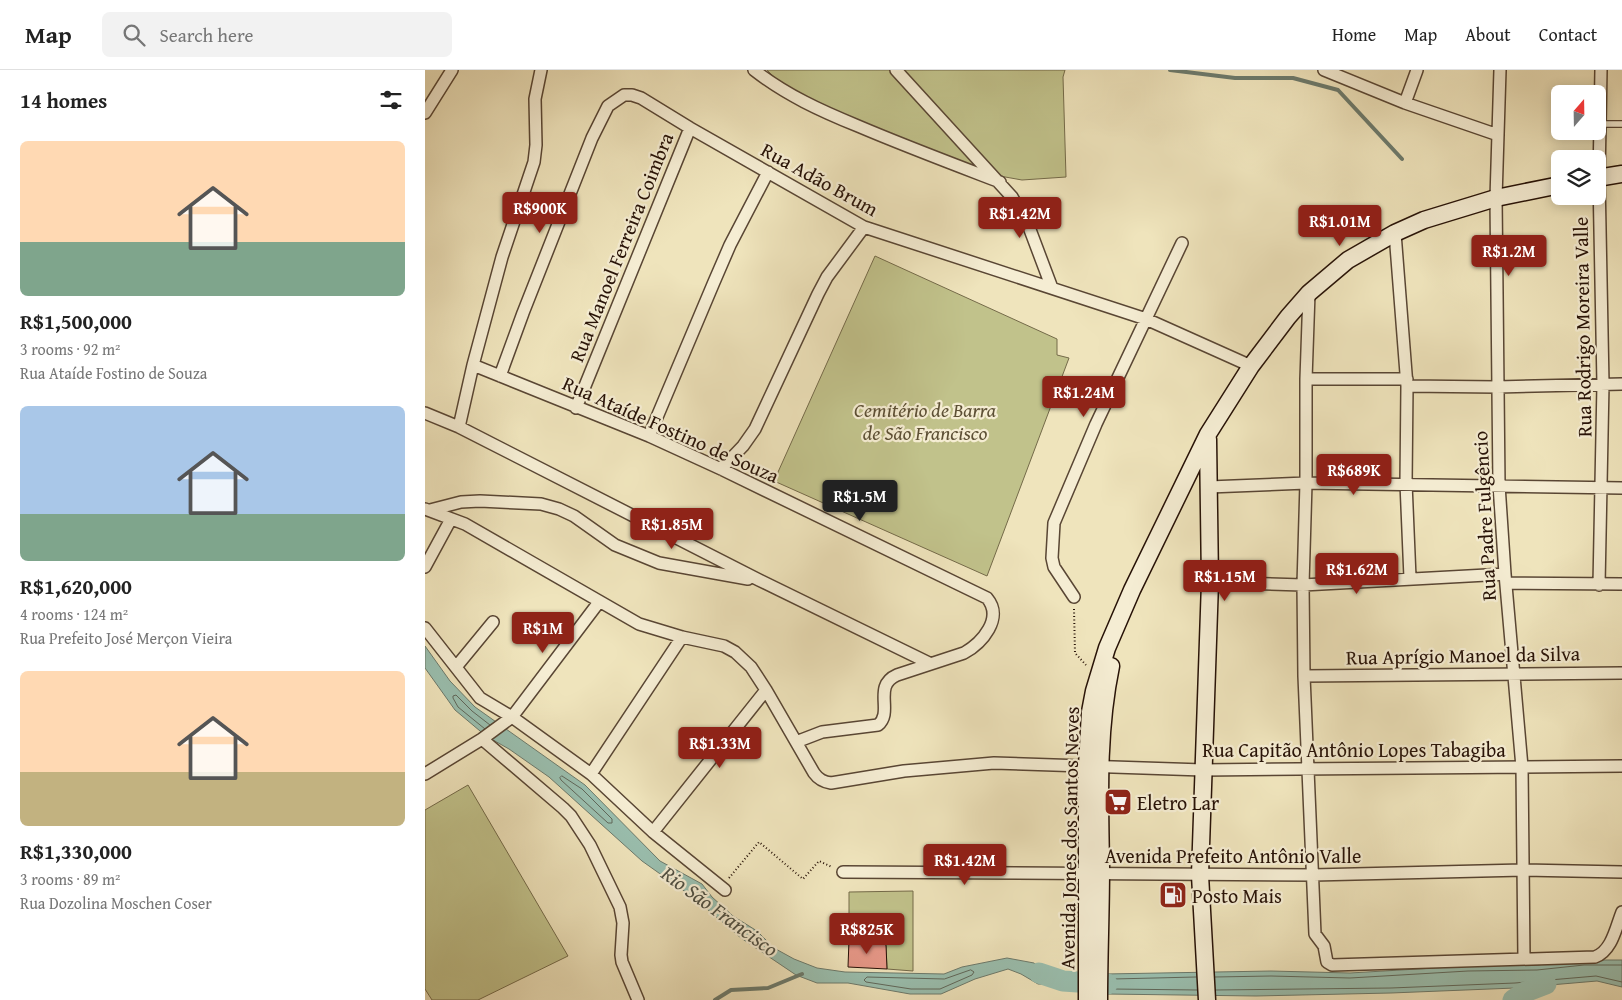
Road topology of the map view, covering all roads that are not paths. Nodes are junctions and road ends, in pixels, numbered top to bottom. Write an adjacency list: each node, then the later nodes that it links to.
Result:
1 (452, 70): 11 (street)
2 (541, 70): 29 (street)
3 (754, 70): 19 (street)
4 (896, 70): 19 (street)
5 (1324, 70): 10 (street)
6 (1417, 70): 10 (street)
7 (1500, 70): 15 (street, Rua Padre Fulgêncio)
8 (1601, 70): 9 (street, Rua Rodrigo Moreira Valle)
9 (1601, 85)
10 (1405, 103): 15 (street)
11 (425, 113)
12 (1606, 124): 13 (lane)
13 (1622, 124)
14 (690, 128): 16 (street, Rua Adão Brum); 31 (street, Rua Adão Brum); 37 (street, Rua Manoel Ferreira Coimbra)
15 (1498, 135): 21 (street, Rua Padre Fulgêncio)
16 (768, 172): 23 (street, Rua Adão Brum); 41 (street)
17 (1622, 174): 18 (main road)
18 (1606, 177)
19 (1001, 182): 26 (street)
20 (1551, 186): 21 (main road, Avenida Jones dos Santos Neves)
21 (1496, 198): 24 (main road, Avenida Jones dos Santos Neves); 36 (street, Rua Padre Fulgêncio)
22 (1599, 205): 34 (street, Rua Rodrigo Moreira Valle)
23 (864, 227): 26 (street, Rua Adão Brum); 42 (street)
24 (1395, 233): 27 (main road, Avenida Jones dos Santos Neves); 33 (street)
25 (1183, 243): 28 (street)
26 (1052, 288): 28 (street, Rua Adão Brum)
27 (1309, 293): 30 (main road, Avenida Jones dos Santos Neves); 32 (street)
28 (1146, 319): 30 (street, Rua Adão Brum); 59 (street)
29 (473, 365): 31 (street, Rua Ataíde Fostino de Souza); 39 (street)
30 (1251, 366): 40 (main road, Avenida Jones dos Santos Neves)
31 (500, 376): 37 (street, Rua Ataíde Fostino de Souza)
32 (1306, 379): 33 (street); 43 (street)
33 (1407, 382): 36 (street); 44 (street)
34 (1603, 384): 35 (street); 36 (street); 48 (street, Rua Rodrigo Moreira Valle)
35 (1622, 384)
36 (1497, 387): 45 (street, Rua Padre Fulgêncio)
37 (576, 408): 41 (street, Rua Ataíde Fostino de Souza)
38 (425, 413): 39 (street)
39 (459, 426): 54 (street)
40 (1208, 434): 46 (main road); 62 (main road, Avenida Jones dos Santos Neves)
41 (649, 436): 42 (street, Rua Ataíde Fostino de Souza)
42 (721, 469): 65 (street, Rua Ataíde Fostino de Souza)
43 (1306, 483): 44 (street); 46 (street); 57 (street)
44 (1406, 483): 45 (street); 52 (street)
45 (1499, 485): 48 (street); 53 (street, Rua Padre Fulgêncio)
46 (1209, 487): 55 (main road)
47 (1622, 488): 48 (street)
48 (1601, 489): 58 (street, Rua Rodrigo Moreira Valle)
49 (427, 509): 50 (street, Rua Capitão Antônio Lopes Tabagiba); 54 (street)
50 (451, 519): 51 (street); 60 (street, Rua Capitão Antônio Lopes Tabagiba)
51 (425, 567)
52 (1410, 578): 53 (street); 57 (street)
53 (1505, 578): 58 (street); 68 (street, Rua Padre Fulgêncio)
54 (759, 580): 65 (street)
55 (1210, 582): 57 (street); 77 (main road)
56 (1622, 584): 58 (street)
57 (1303, 585): 69 (street)
58 (1599, 585)
59 (1074, 597)
60 (599, 602): 64 (street, Rua Capitão Antônio Lopes Tabagiba); 71 (street)
61 (493, 622): 66 (street)
62 (1119, 622): 74 (main road, Avenida Jones dos Santos Neves); 74 (main road, Avenida Jones dos Santos Neves)
63 (425, 628): 66 (street)
64 (682, 637): 70 (street, Rua Capitão Antônio Lopes Tabagiba); 80 (street)
65 (929, 663): 73 (street)
66 (456, 667): 71 (street)
67 (1622, 672): 68 (street, Rua Aprígio Manoel da Silva)
68 (1514, 673): 69 (street, Rua Aprígio Manoel da Silva); 76 (street, Rua Padre Fulgêncio)
69 (1304, 676): 78 (street)
70 (765, 690): 73 (street, Rua Capitão Antônio Lopes Tabagiba); 81 (street)
71 (509, 720): 72 (street); 80 (street)
72 (483, 738): 79 (street); 92 (street)
73 (796, 742): 74 (street, Rua Capitão Antônio Lopes Tabagiba)
74 (1093, 766): 77 (street, Rua Capitão Antônio Lopes Tabagiba); 85 (main road, Avenida Jones dos Santos Neves)
75 (1622, 766): 76 (street, Rua Capitão Antônio Lopes Tabagiba)
76 (1522, 767): 78 (street, Rua Capitão Antônio Lopes Tabagiba); 82 (street, Rua Padre Fulgêncio)
77 (1203, 770): 78 (street, Rua Capitão Antônio Lopes Tabagiba); 86 (main road)
78 (1308, 770): 87 (street)
79 (425, 774)
80 (591, 774): 81 (street)
81 (653, 832): 88 (street)
82 (1523, 870): 84 (street, Avenida Prefeito Antônio Valle); 87 (street, Avenida Prefeito Antônio Valle); 90 (street, Rua Padre Fulgêncio)
83 (843, 872): 85 (street, Avenida Prefeito Antônio Valle)
84 (1622, 872)
85 (1094, 874): 86 (street, Avenida Prefeito Antônio Valle); 91 (main road, Avenida Jones dos Santos Neves)
86 (1200, 875): 87 (street, Avenida Prefeito Antônio Valle); 95 (main road)
87 (1313, 875): 90 (street)
88 (723, 889)
89 (1622, 912): 90 (street)
90 (1524, 959)
91 (1093, 964): 93 (main road, Avenida Jones dos Santos Neves); 94 (main road, Avenida Jones dos Santos Neves)
92 (638, 1000)
93 (1087, 1000)
94 (1099, 1000)
95 (1207, 1000)

